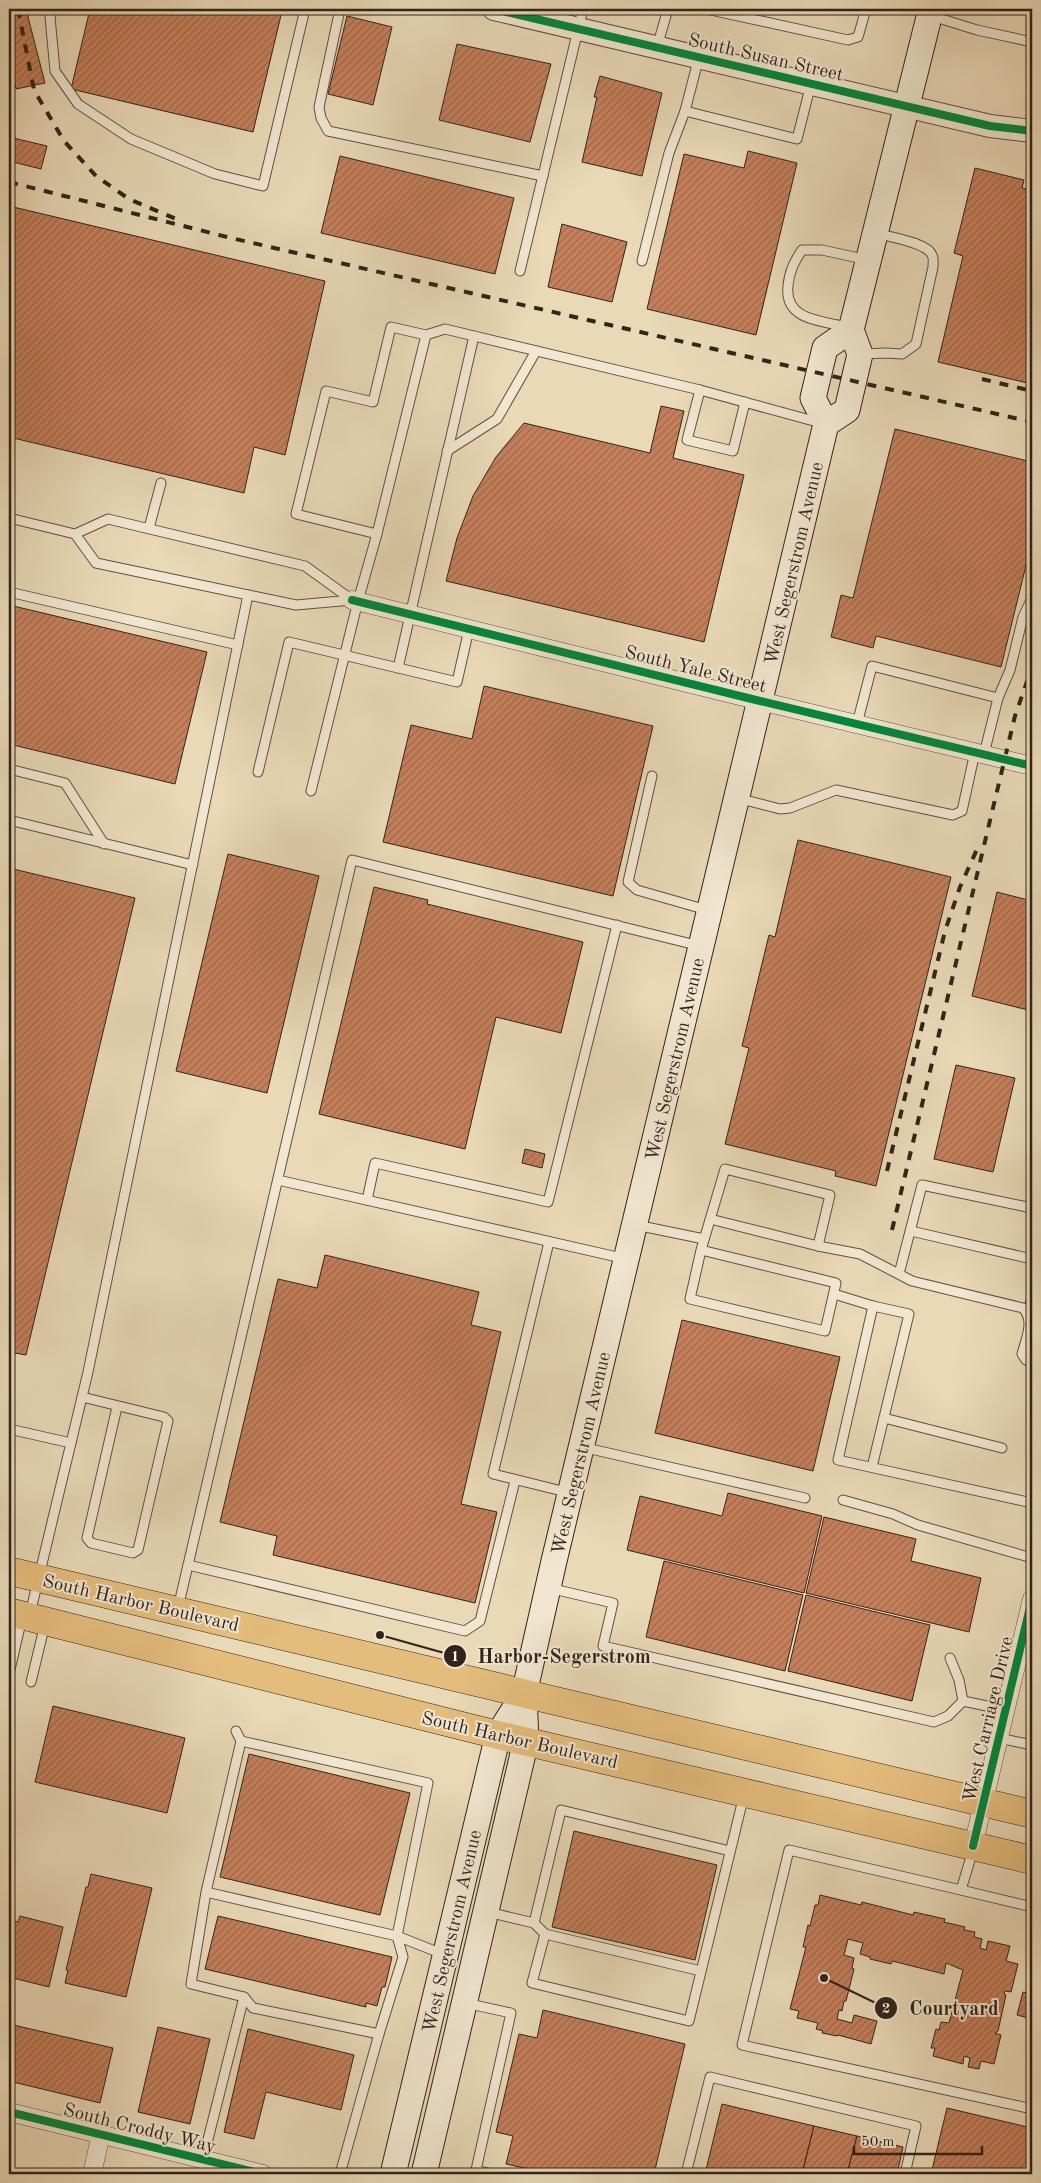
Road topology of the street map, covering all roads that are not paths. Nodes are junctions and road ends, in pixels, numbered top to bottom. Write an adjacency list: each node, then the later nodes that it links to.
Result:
1 (53, 9): 2 (lane)
2 (305, 9)
3 (340, 9): 17 (lane)
4 (494, 9): 9 (street, South Susan Street)
5 (668, 9): 11 (lane)
6 (706, 9): 7 (lane)
7 (866, 9)
8 (930, 12): 10 (lane); 14 (main road)
9 (581, 19): 11 (street, South Susan Street); 17 (lane)
10 (1032, 42)
11 (657, 47): 12 (street, South Susan Street)
12 (699, 57): 13 (street, South Susan Street); 15 (lane)
13 (811, 84): 14 (street, South Susan Street); 15 (lane)
14 (906, 106): 16 (street, South Susan Street); 18 (main road)
15 (685, 110): 20 (lane)
16 (1032, 131)
17 (543, 176): 21 (lane)
18 (875, 233): 19 (main road); 26 (lane)
19 (868, 260): 22 (main road); 22 (lane)
20 (642, 261)
21 (520, 271)
22 (852, 329): 26 (main road); 29 (main road)
23 (426, 335): 24 (lane); 35 (lane); 35 (lane)
24 (474, 336): 25 (lane); 30 (lane)
25 (536, 351): 27 (lane); 30 (lane)
26 (860, 354): 29 (main road)
27 (700, 390): 28 (lane); 28 (lane)
28 (745, 402): 29 (lane)
29 (826, 424): 46 (main road, West Segerstrom Avenue)
30 (447, 451): 40 (lane)
31 (161, 483): 33 (lane)
32 (9, 518): 34 (lane)
33 (149, 528): 34 (lane); 39 (lane)
34 (75, 534): 37 (lane)
35 (377, 534): 39 (lane)
36 (9, 592): 42 (lane)
37 (248, 595): 39 (lane); 42 (lane)
38 (1032, 598): 45 (lane)
39 (355, 600): 40 (street, South Yale Street); 43 (lane)
40 (410, 614): 41 (street, South Yale Street); 44 (lane)
41 (470, 629): 44 (lane); 46 (street, South Yale Street)
42 (238, 646): 57 (lane)
43 (345, 655): 44 (lane); 51 (lane); 53 (lane)
44 (398, 668)
45 (998, 698): 47 (lane); 48 (lane)
46 (760, 701): 47 (street, South Yale Street); 54 (main road, West Segerstrom Avenue)
47 (857, 724): 48 (street, South Yale Street)
48 (979, 753): 49 (street, South Yale Street); 54 (lane)
49 (1032, 766)
50 (9, 769): 56 (lane)
51 (258, 772)
52 (652, 776): 58 (lane)
53 (311, 791)
54 (737, 798): 58 (main road, West Segerstrom Avenue)
55 (9, 820): 56 (lane)
56 (104, 844): 57 (lane)
57 (193, 866): 79 (lane)
58 (710, 910): 60 (main road, West Segerstrom Avenue)
59 (617, 925): 60 (lane); 61 (lane); 62 (lane)
60 (701, 946): 65 (main road, West Segerstrom Avenue)
61 (278, 1180): 62 (lane); 93 (lane)
62 (367, 1200): 68 (lane)
63 (1032, 1208): 66 (lane)
64 (710, 1218): 67 (lane); 69 (lane); 69 (lane)
65 (635, 1224): 67 (lane); 72 (main road, West Segerstrom Avenue)
66 (911, 1231): 71 (lane); 73 (lane)
67 (704, 1239): 70 (lane)
68 (549, 1242): 72 (lane); 87 (lane)
69 (818, 1246): 73 (lane)
70 (701, 1250): 74 (lane); 74 (lane)
71 (1032, 1259)
72 (626, 1260): 84 (main road, West Segerstrom Avenue)
73 (899, 1274): 77 (lane)
74 (834, 1294): 76 (lane)
75 (1032, 1296): 77 (lane)
76 (873, 1306): 81 (lane); 86 (lane)
77 (1028, 1313): 78 (lane)
78 (1032, 1362)
79 (82, 1397): 80 (lane); 83 (lane)
80 (117, 1406): 80 (lane)
81 (884, 1418): 85 (lane); 86 (lane)
82 (9, 1429): 83 (lane)
83 (71, 1443): 95 (lane)
84 (582, 1447): 88 (main road, West Segerstrom Avenue); 89 (lane)
85 (1002, 1448)
86 (872, 1467): 91 (lane)
87 (515, 1481): 88 (lane); 93 (lane)
88 (571, 1493): 96 (main road, West Segerstrom Avenue)
89 (805, 1498)
90 (843, 1500): 92 (lane)
91 (1032, 1503)
92 (1032, 1558)
93 (188, 1565): 98 (lane)
94 (9, 1571): 95 (main road, South Harbor Boulevard)
95 (38, 1578): 98 (main road, South Harbor Boulevard); 99 (lane)
96 (548, 1588): 103 (main road, West Segerstrom Avenue); 104 (lane)
97 (1032, 1599): 105 (street, West Carriage Drive)
98 (177, 1611): 103 (main road, South Harbor Boulevard)
99 (26, 1616): 101 (lane); 102 (lane); 107 (main road, South Harbor Boulevard)
100 (950, 1658): 104 (lane)
101 (9, 1674)
102 (31, 1682)
103 (524, 1694): 107 (main road, West Segerstrom Avenue); 110 (main road, West Segerstrom Avenue); 113 (main road, South Harbor Boulevard)
104 (963, 1702): 105 (lane)
105 (1006, 1710): 108 (street, West Carriage Drive)
106 (236, 1731): 109 (lane)
107 (498, 1735): 110 (main road, South Harbor Boulevard); 125 (main road, West Segerstrom Avenue)
108 (999, 1738): 111 (lane); 113 (street, West Carriage Drive)
109 (241, 1741): 119 (lane); 124 (lane)
110 (526, 1741): 112 (main road, South Harbor Boulevard); 121 (main road, West Segerstrom Avenue)
111 (1032, 1745)
112 (745, 1793): 115 (main road, South Harbor Boulevard); 116 (lane)
113 (984, 1803): 114 (main road, South Harbor Boulevard); 115 (street, West Carriage Drive)
114 (1032, 1814)
115 (974, 1846): 117 (main road, South Harbor Boulevard); 118 (lane)
116 (730, 1851): 122 (lane); 126 (lane)
117 (1032, 1860)
118 (961, 1890): 120 (lane); 130 (lane)
119 (206, 1892): 124 (lane); 127 (lane)
120 (1032, 1907)
121 (486, 1912): 122 (lane); 128 (main road, West Segerstrom Avenue)
122 (534, 1923): 123 (lane)
123 (545, 1934): 126 (lane); 126 (lane)
124 (397, 1936): 125 (lane); 129 (lane)
125 (445, 1955): 137 (main road, West Segerstrom Avenue)
126 (701, 1971)
127 (244, 1997): 129 (lane); 133 (lane)
128 (465, 2003): 138 (main road, West Segerstrom Avenue); 139 (lane)
129 (379, 2034): 136 (lane)
130 (1032, 2109)
131 (9, 2112): 132 (street, South Croddy Way)
132 (101, 2134): 133 (street, South Croddy Way); 134 (street)
133 (203, 2159): 135 (street, South Croddy Way)
134 (92, 2174)
135 (263, 2174)
136 (340, 2174)
137 (393, 2174)
138 (424, 2174)
139 (492, 2174)
140 (686, 2174): 141 (lane)
141 (905, 2174)

